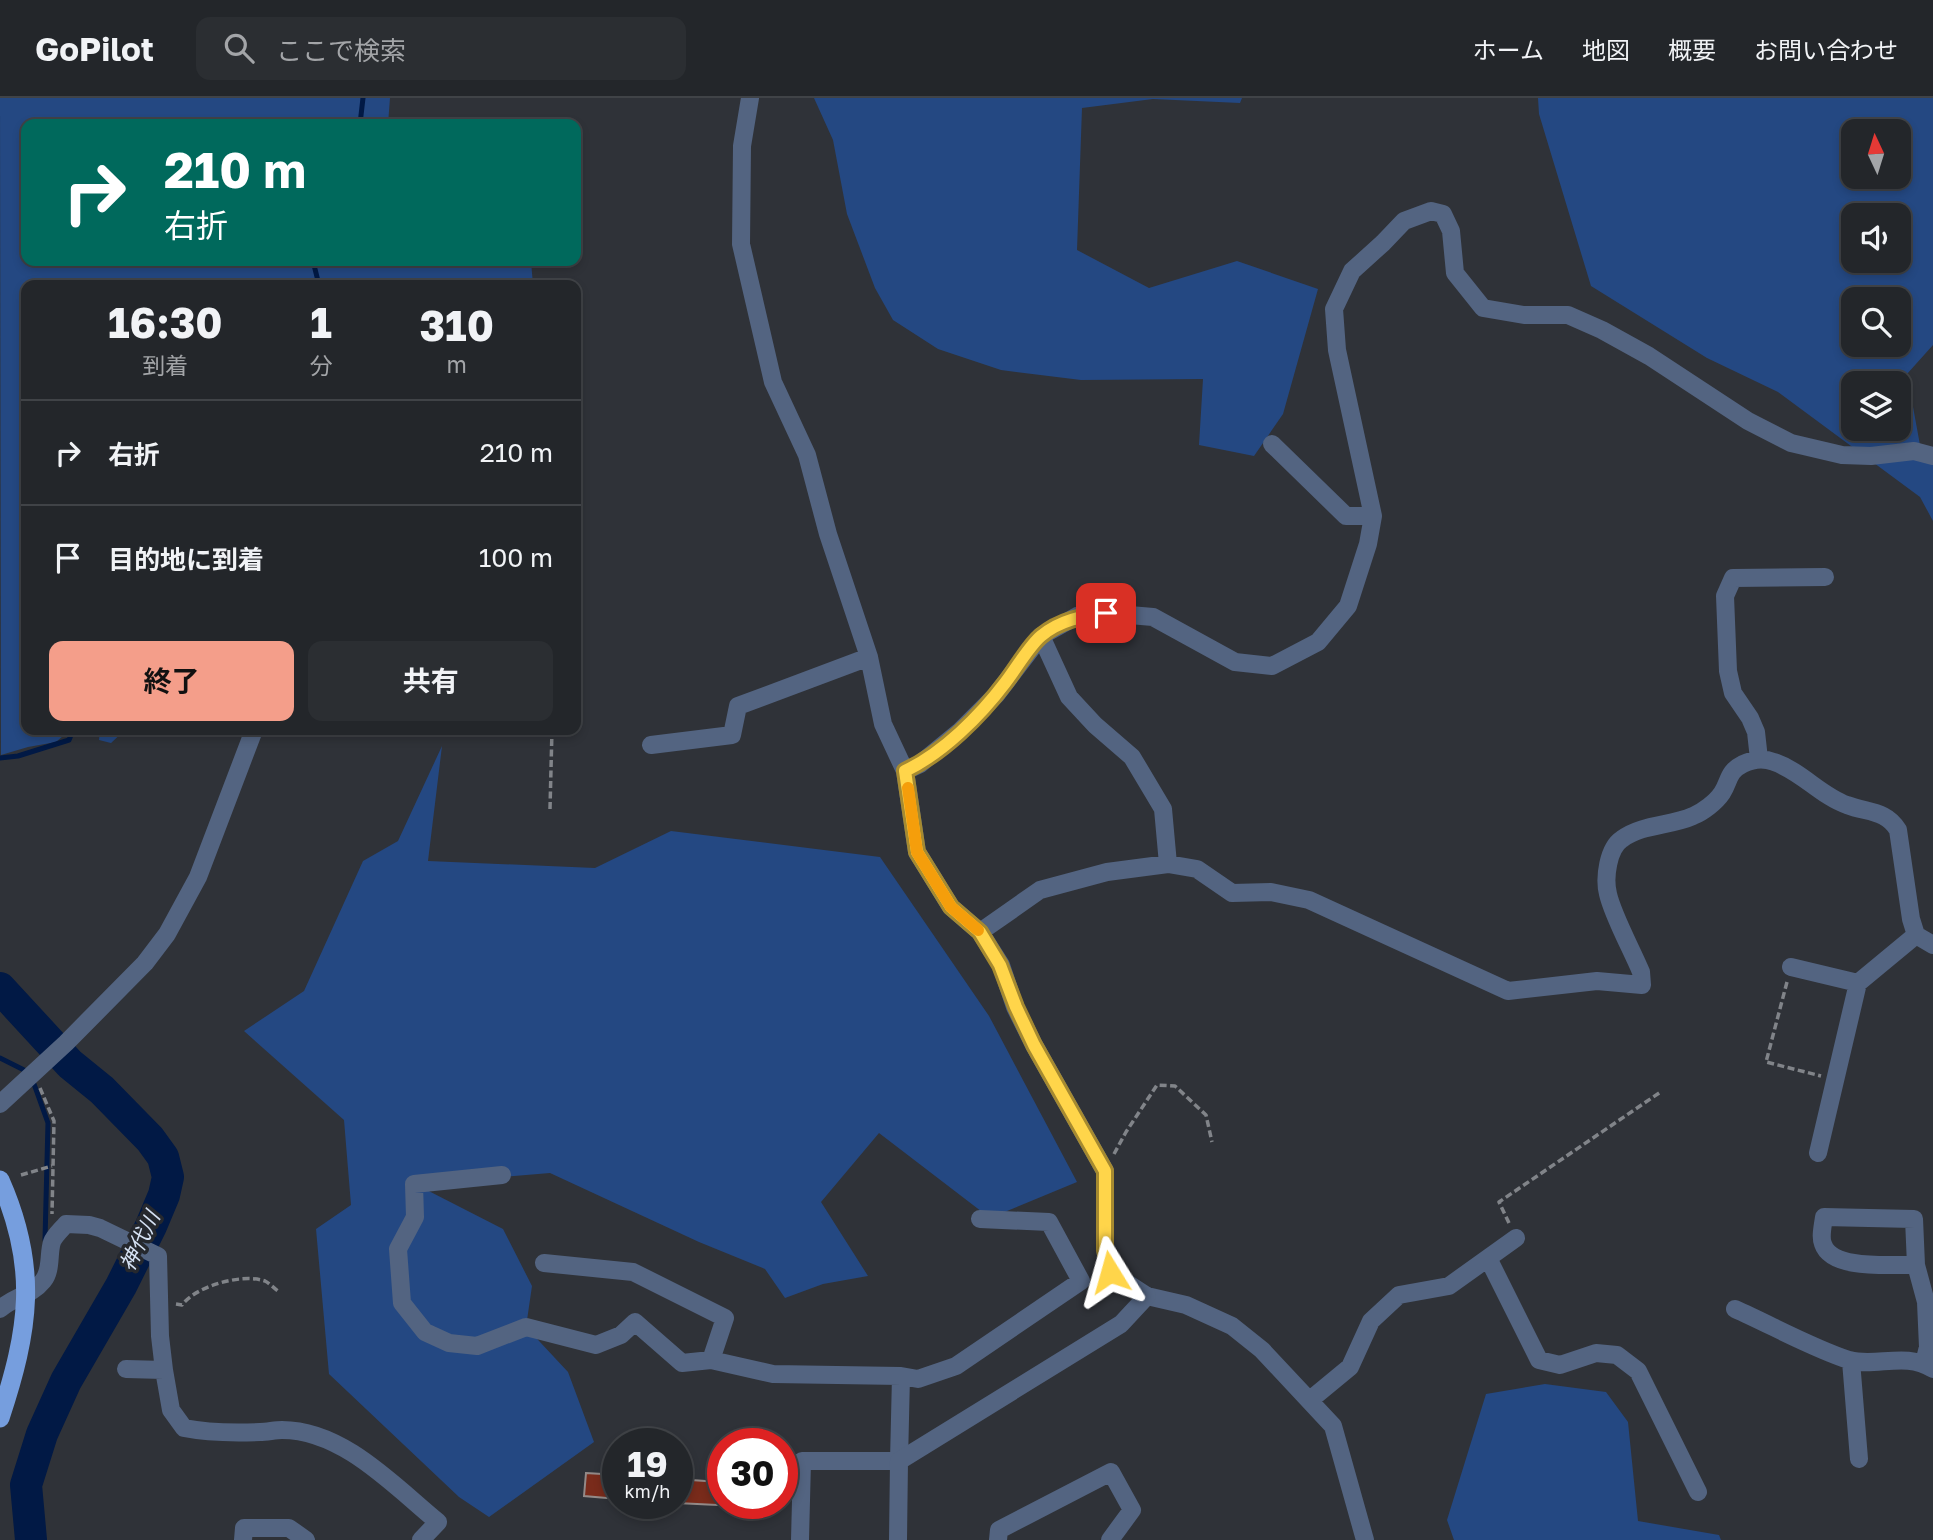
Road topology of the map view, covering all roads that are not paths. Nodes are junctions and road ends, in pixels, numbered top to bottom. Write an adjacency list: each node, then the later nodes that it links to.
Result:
1 (750, 98): 7 (street)
2 (1272, 444): 4 (street)
3 (1933, 456): 4 (street)
4 (1373, 516): 6 (street)
5 (1825, 577): 10 (street)
6 (1041, 636): 11 (street); 12 (street)
7 (869, 657): 9 (street); 11 (street)
8 (252, 735): 18 (street)
9 (651, 746)
10 (1759, 759): 12 (street); 14 (street)
11 (905, 771): 13 (street)
12 (1168, 864): 13 (street)
13 (980, 932): 28 (street)
14 (1916, 934): 15 (street); 17 (street)
15 (1933, 945)
16 (1791, 967): 17 (street)
17 (1858, 983): 19 (street)
18 (0, 1104)
19 (1818, 1153)
20 (502, 1175): 31 (street)
21 (0, 1180): 27 (highway)
22 (980, 1219): 36 (street)
23 (1516, 1238): 24 (street)
24 (1488, 1258): 37 (street); 41 (street)
25 (544, 1263): 31 (street)
26 (1916, 1265): 26 (street); 33 (street)
27 (27, 1293): 29 (street); 35 (street); 38 (highway)
28 (1147, 1296): 37 (street); 40 (street)
29 (0, 1309)
30 (1735, 1309): 32 (street)
31 (711, 1360): 36 (street)
32 (1851, 1361): 33 (street); 39 (street)
33 (1929, 1366)
34 (126, 1369): 35 (street)
35 (164, 1370): 44 (street)
36 (901, 1377): 40 (street)
37 (1310, 1400): 49 (street)
38 (0, 1418)
39 (1859, 1459)
40 (899, 1461): 45 (street); 46 (street)
41 (1698, 1492)
42 (243, 1540): 43 (street)
43 (306, 1540)
44 (421, 1540)
45 (800, 1540)
46 (898, 1540)
47 (998, 1540): 48 (street)
48 (1110, 1540)
49 (1365, 1540)

